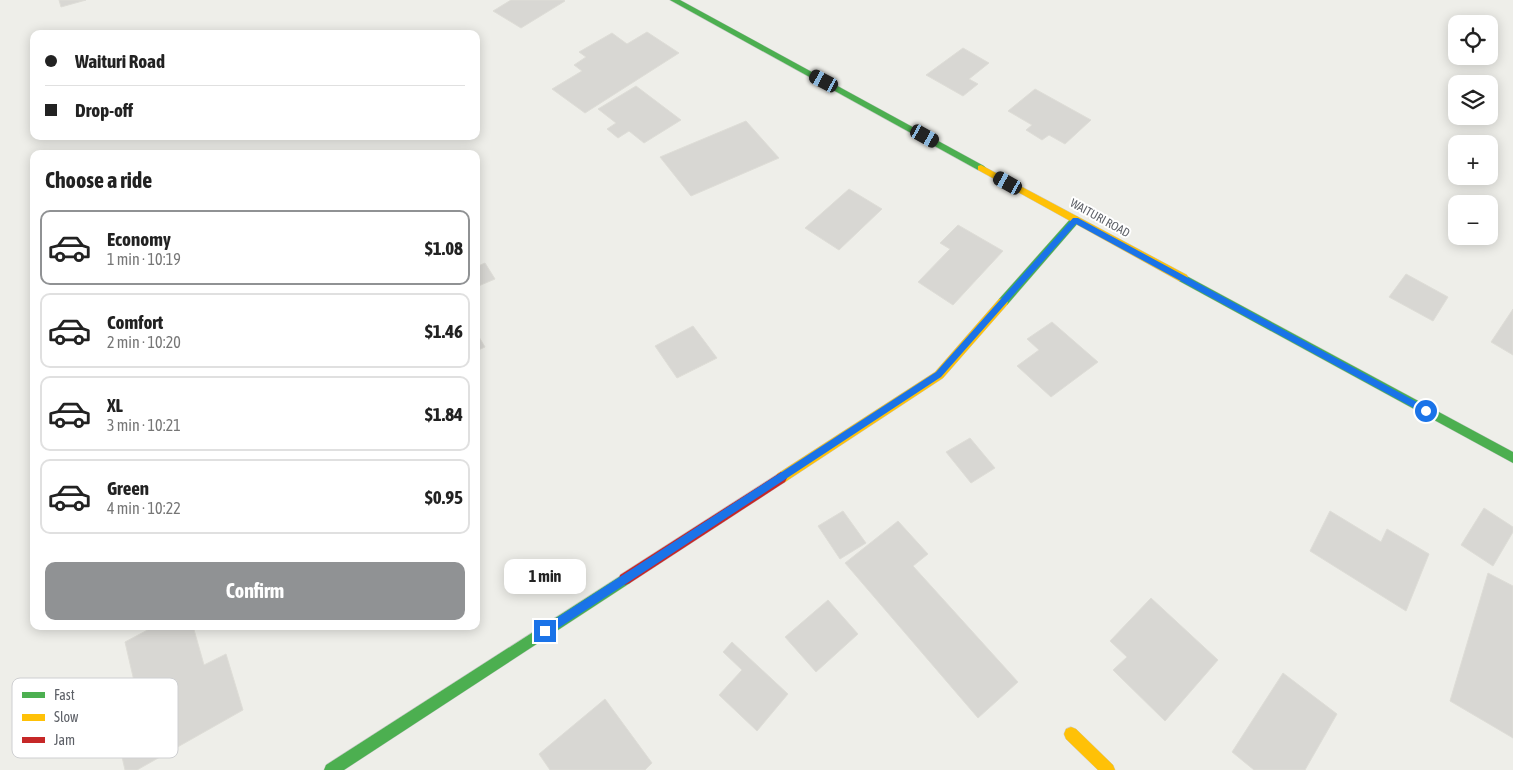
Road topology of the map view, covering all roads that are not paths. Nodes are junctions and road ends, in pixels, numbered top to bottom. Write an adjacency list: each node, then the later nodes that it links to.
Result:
1 (674, 0): 2 (main road, WAITURI ROAD)
2 (1075, 220): 3 (main road, WAITURI ROAD); 5 (main road)
3 (1513, 458)
4 (1071, 734): 6 (main road)
5 (331, 770)
6 (1108, 770)

